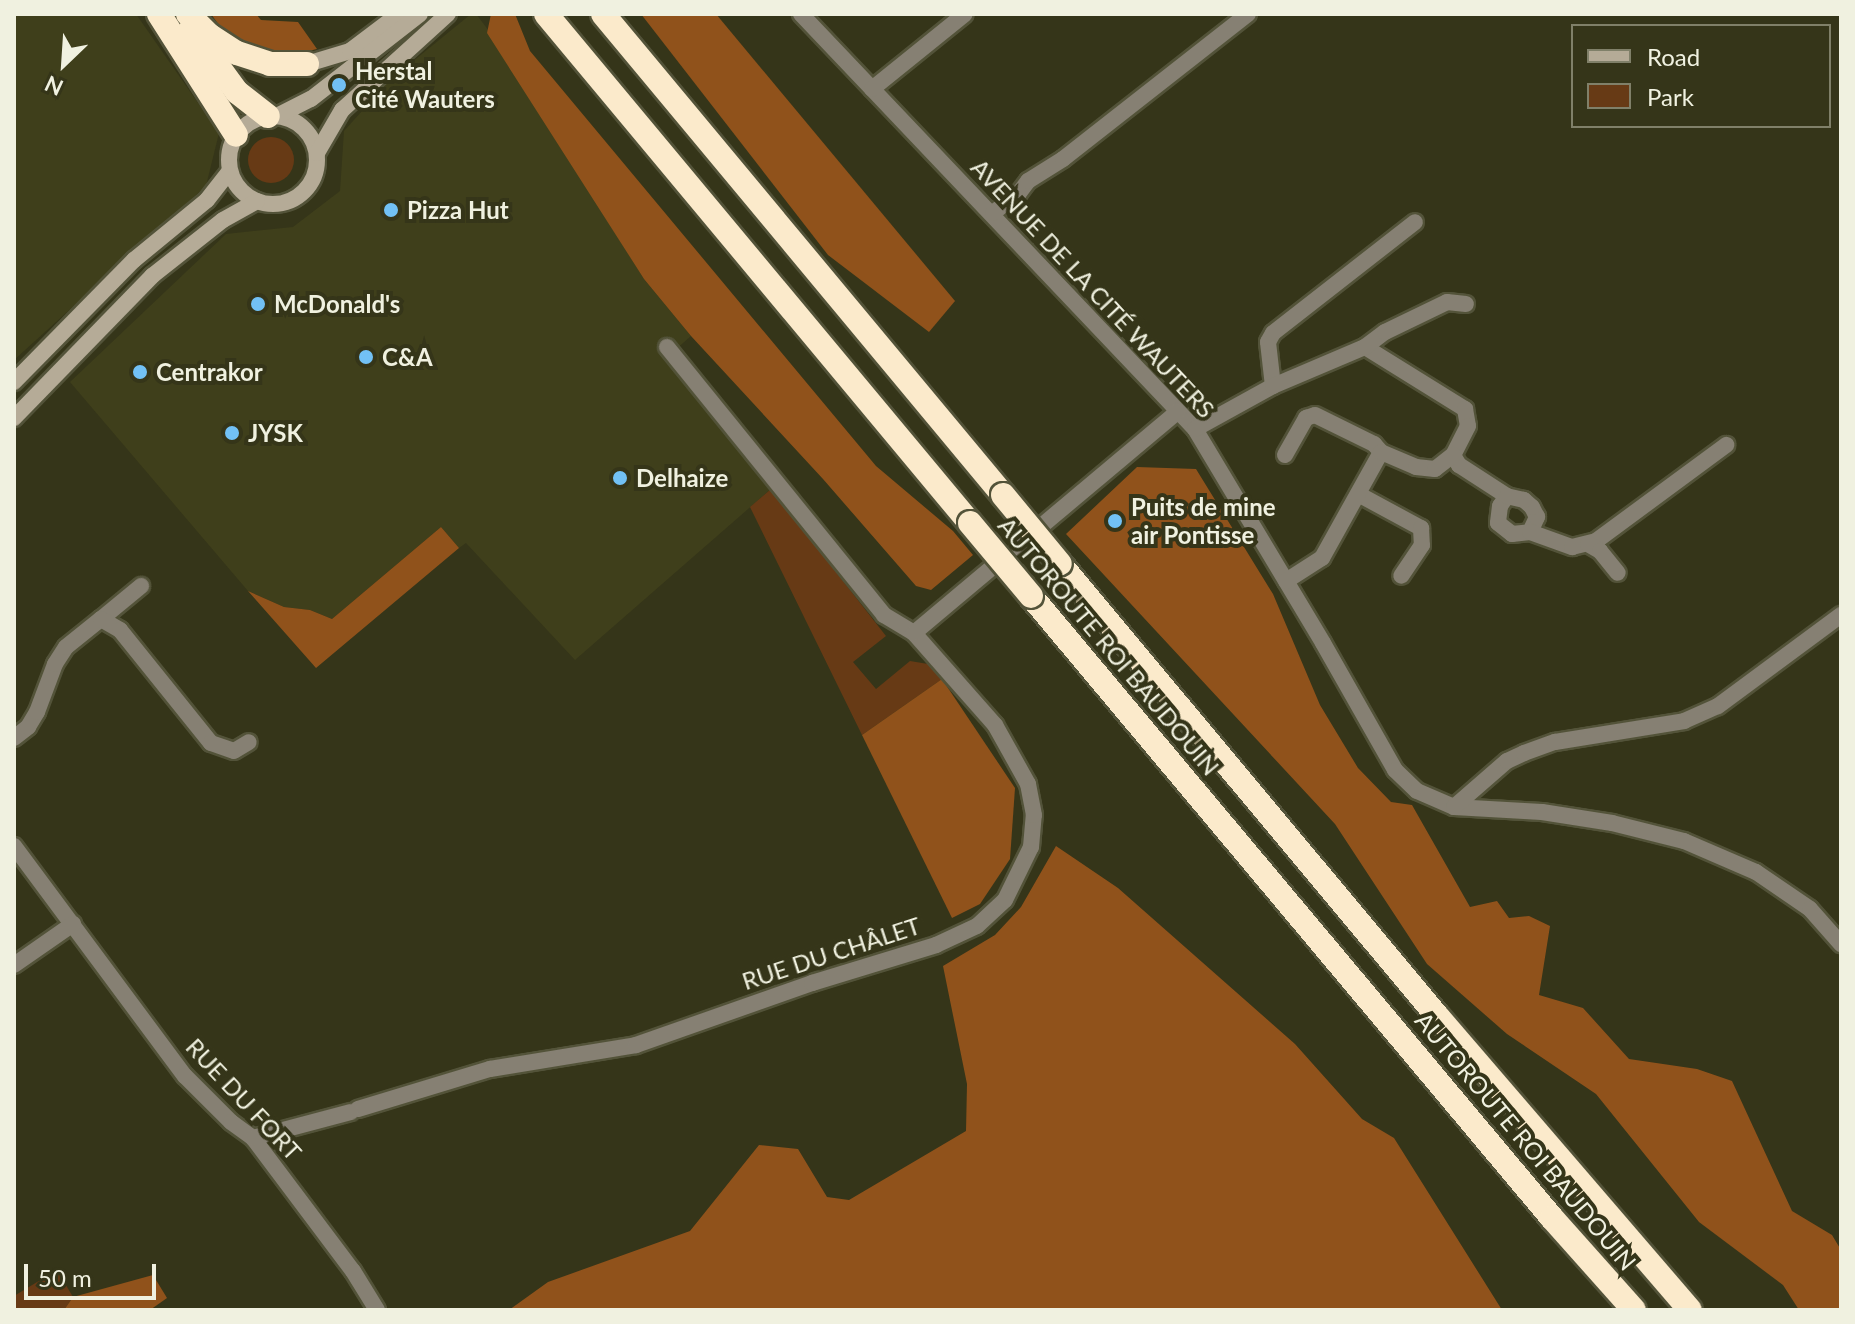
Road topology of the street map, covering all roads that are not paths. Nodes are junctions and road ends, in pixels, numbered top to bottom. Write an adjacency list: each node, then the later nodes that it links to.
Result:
1 (159, 14): 14 (highway)
2 (186, 14): 11 (highway); 13 (highway)
3 (420, 14): 10 (main road)
4 (448, 14): 15 (main road)
5 (546, 14): 52 (highway, AUTOROUTE ROI BAUDOUIN, bridge)
6 (603, 14): 53 (highway, AUTOROUTE ROI BAUDOUIN, bridge)
7 (801, 14): 12 (street, AVENUE DE LA CITÉ WAUTERS)
8 (965, 14): 12 (street)
9 (1248, 14): 18 (street)
10 (395, 22): 11 (main road); 13 (main road)
11 (307, 64)
12 (872, 89): 18 (street, AVENUE DE LA CITÉ WAUTERS)
13 (272, 116): 14 (main road); 15 (main road)
14 (236, 135): 16 (main road)
15 (317, 153): 17 (main road)
16 (230, 171): 17 (main road); 23 (main road)
17 (257, 201): 26 (main road)
18 (993, 213): 25 (street, AVENUE DE LA CITÉ WAUTERS)
19 (1415, 222): 24 (street)
20 (1466, 304): 22 (street)
21 (667, 347): 42 (street, RUE DU CHÂLET)
22 (1365, 347): 24 (street); 31 (street)
23 (14, 382)
24 (1273, 386): 27 (street)
25 (1177, 412): 27 (street, AVENUE DE LA CITÉ WAUTERS); 42 (street)
26 (14, 418)
27 (1195, 429): 38 (street, AVENUE DE LA CITÉ WAUTERS)
28 (1726, 445): 35 (street)
29 (1381, 452): 30 (street); 31 (street); 32 (street)
30 (1285, 455)
31 (1453, 455): 33 (street)
32 (1358, 494): 37 (street); 38 (street)
33 (1507, 496): 34 (street); 34 (street)
34 (1530, 532): 35 (street)
35 (1588, 544): 36 (street)
36 (1618, 573)
37 (1401, 576)
38 (1286, 581): 45 (street, AVENUE DE LA CITÉ WAUTERS)
39 (141, 586): 41 (street)
40 (1841, 615): 45 (street)
41 (101, 619): 43 (street); 44 (street)
42 (914, 633): 50 (street, RUE DU CHÂLET)
43 (14, 738)
44 (249, 742)
45 (1454, 807): 48 (street)
46 (14, 846): 47 (street, RUE DU FORT)
47 (73, 924): 49 (street); 50 (street, RUE DU FORT)
48 (1841, 944)
49 (14, 965)
50 (253, 1138): 51 (street, RUE DU FORT)
51 (377, 1310)
52 (1634, 1310)
53 (1690, 1310)

